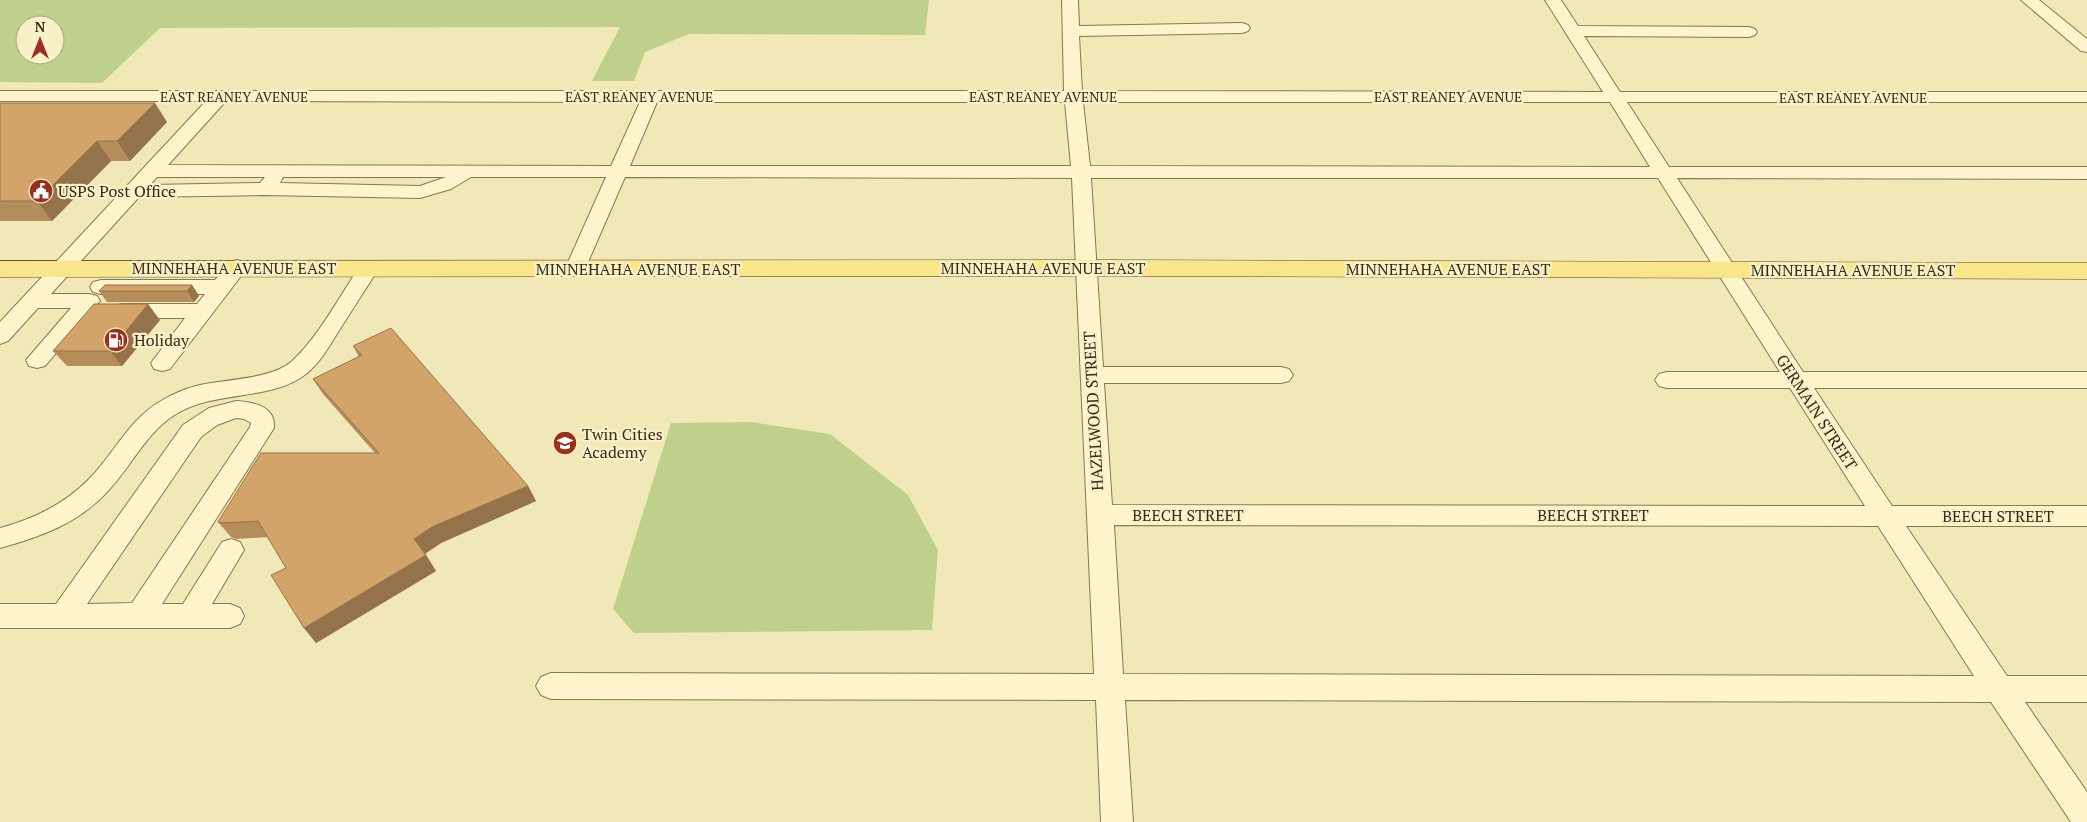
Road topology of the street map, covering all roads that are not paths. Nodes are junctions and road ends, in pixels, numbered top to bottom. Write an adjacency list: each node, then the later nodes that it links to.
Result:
1 (1070, 0): 7 (street, HAZELWOOD STREET)
2 (1553, 0): 8 (street, GERMAIN STREET)
3 (2029, 0): 5 (street)
4 (1242, 28): 7 (street)
5 (2067, 30): 6 (street); 10 (street)
6 (2087, 30)
7 (1070, 31): 12 (street, HAZELWOOD STREET)
8 (1573, 31): 9 (street); 15 (street, GERMAIN STREET)
9 (1749, 32)
10 (2087, 47)
11 (222, 95): 13 (street, EAST REANEY AVENUE); 14 (street, EAST REANEY AVENUE); 17 (street)
12 (1073, 95): 14 (street, EAST REANEY AVENUE); 15 (street, EAST REANEY AVENUE); 19 (street, HAZELWOOD STREET)
13 (0, 96)
14 (651, 96): 21 (street)
15 (1615, 97): 16 (street, EAST REANEY AVENUE); 22 (street, GERMAIN STREET)
16 (2087, 97)
17 (153, 171): 18 (street); 25 (street)
18 (279, 171): 20 (street); 24 (street)
19 (1080, 171): 21 (street); 22 (street); 29 (street, HAZELWOOD STREET)
20 (466, 172): 21 (street); 24 (street)
21 (618, 172): 32 (street)
22 (1664, 172): 23 (street); 33 (street, GERMAIN STREET)
23 (2087, 174)
24 (265, 189): 25 (street)
25 (133, 191): 31 (street)
26 (236, 267): 27 (main road, MINNEHAHA AVENUE EAST); 28 (main road, MINNEHAHA AVENUE EAST); 35 (street)
27 (119, 268): 31 (main road, MINNEHAHA AVENUE EAST); 36 (street)
28 (369, 268): 32 (main road, MINNEHAHA AVENUE EAST); 50 (street)
29 (1085, 268): 32 (main road, MINNEHAHA AVENUE EAST); 33 (main road, MINNEHAHA AVENUE EAST); 42 (street, HAZELWOOD STREET)
30 (0, 269): 31 (main road, MINNEHAHA AVENUE EAST)
31 (62, 269): 37 (street)
32 (575, 269)
33 (1724, 270): 34 (main road, MINNEHAHA AVENUE EAST); 44 (street, GERMAIN STREET)
34 (2087, 271)
35 (221, 287): 36 (street); 38 (street)
36 (90, 300): 37 (street); 38 (street); 40 (street)
37 (32, 301): 39 (street)
38 (202, 311): 41 (street)
39 (0, 336)
40 (37, 360)
41 (162, 363)
42 (1091, 375): 43 (street); 47 (street, HAZELWOOD STREET)
43 (1281, 375)
44 (1797, 379): 45 (street); 46 (street); 48 (street, GERMAIN STREET)
45 (1667, 380)
46 (2087, 380)
47 (1100, 515): 48 (street, BEECH STREET); 58 (street, HAZELWOOD STREET)
48 (1884, 516): 49 (street, BEECH STREET); 59 (street, GERMAIN STREET)
49 (2087, 516)
50 (0, 538)
51 (231, 550): 55 (street)
52 (64, 615): 53 (street); 53 (street); 54 (street)
53 (140, 615): 55 (street)
54 (0, 616)
55 (190, 616): 56 (street)
56 (230, 616)
57 (551, 686): 58 (street)
58 (1109, 687): 59 (street); 62 (street, HAZELWOOD STREET)
59 (1997, 688): 60 (street); 61 (street, GERMAIN STREET)
60 (2087, 689)
61 (2087, 820)
62 (1117, 822)

